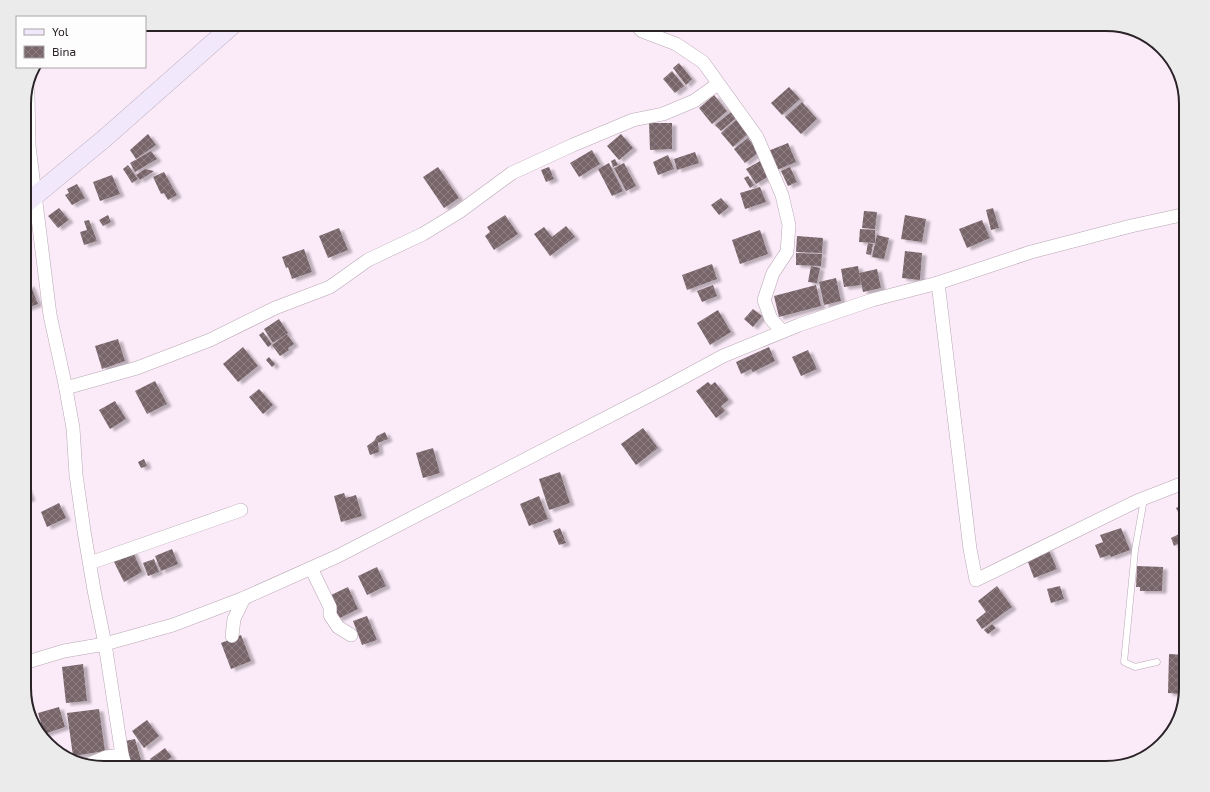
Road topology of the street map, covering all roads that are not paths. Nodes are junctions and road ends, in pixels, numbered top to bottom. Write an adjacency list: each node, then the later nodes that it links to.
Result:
1 (226, 31): 6 (street)
2 (642, 31): 3 (street)
3 (718, 84): 10 (street); 11 (street)
4 (31, 160): 5 (street)
5 (31, 193)
6 (31, 198)
7 (31, 211): 11 (street)
8 (1179, 216): 9 (street)
9 (938, 283): 10 (street); 13 (street)
10 (782, 332): 16 (street)
11 (66, 388): 15 (street)
12 (1179, 485): 13 (street)
13 (1144, 498): 22 (lane)
14 (241, 510): 15 (street)
15 (90, 563): 20 (street)
16 (311, 568): 17 (street); 18 (street)
17 (244, 598): 19 (street); 20 (street)
18 (351, 635)
19 (232, 636)
20 (105, 644): 21 (street); 23 (street)
21 (31, 661)
22 (1157, 662)
23 (122, 755): 24 (street); 25 (street)
24 (98, 760)
25 (124, 761)

